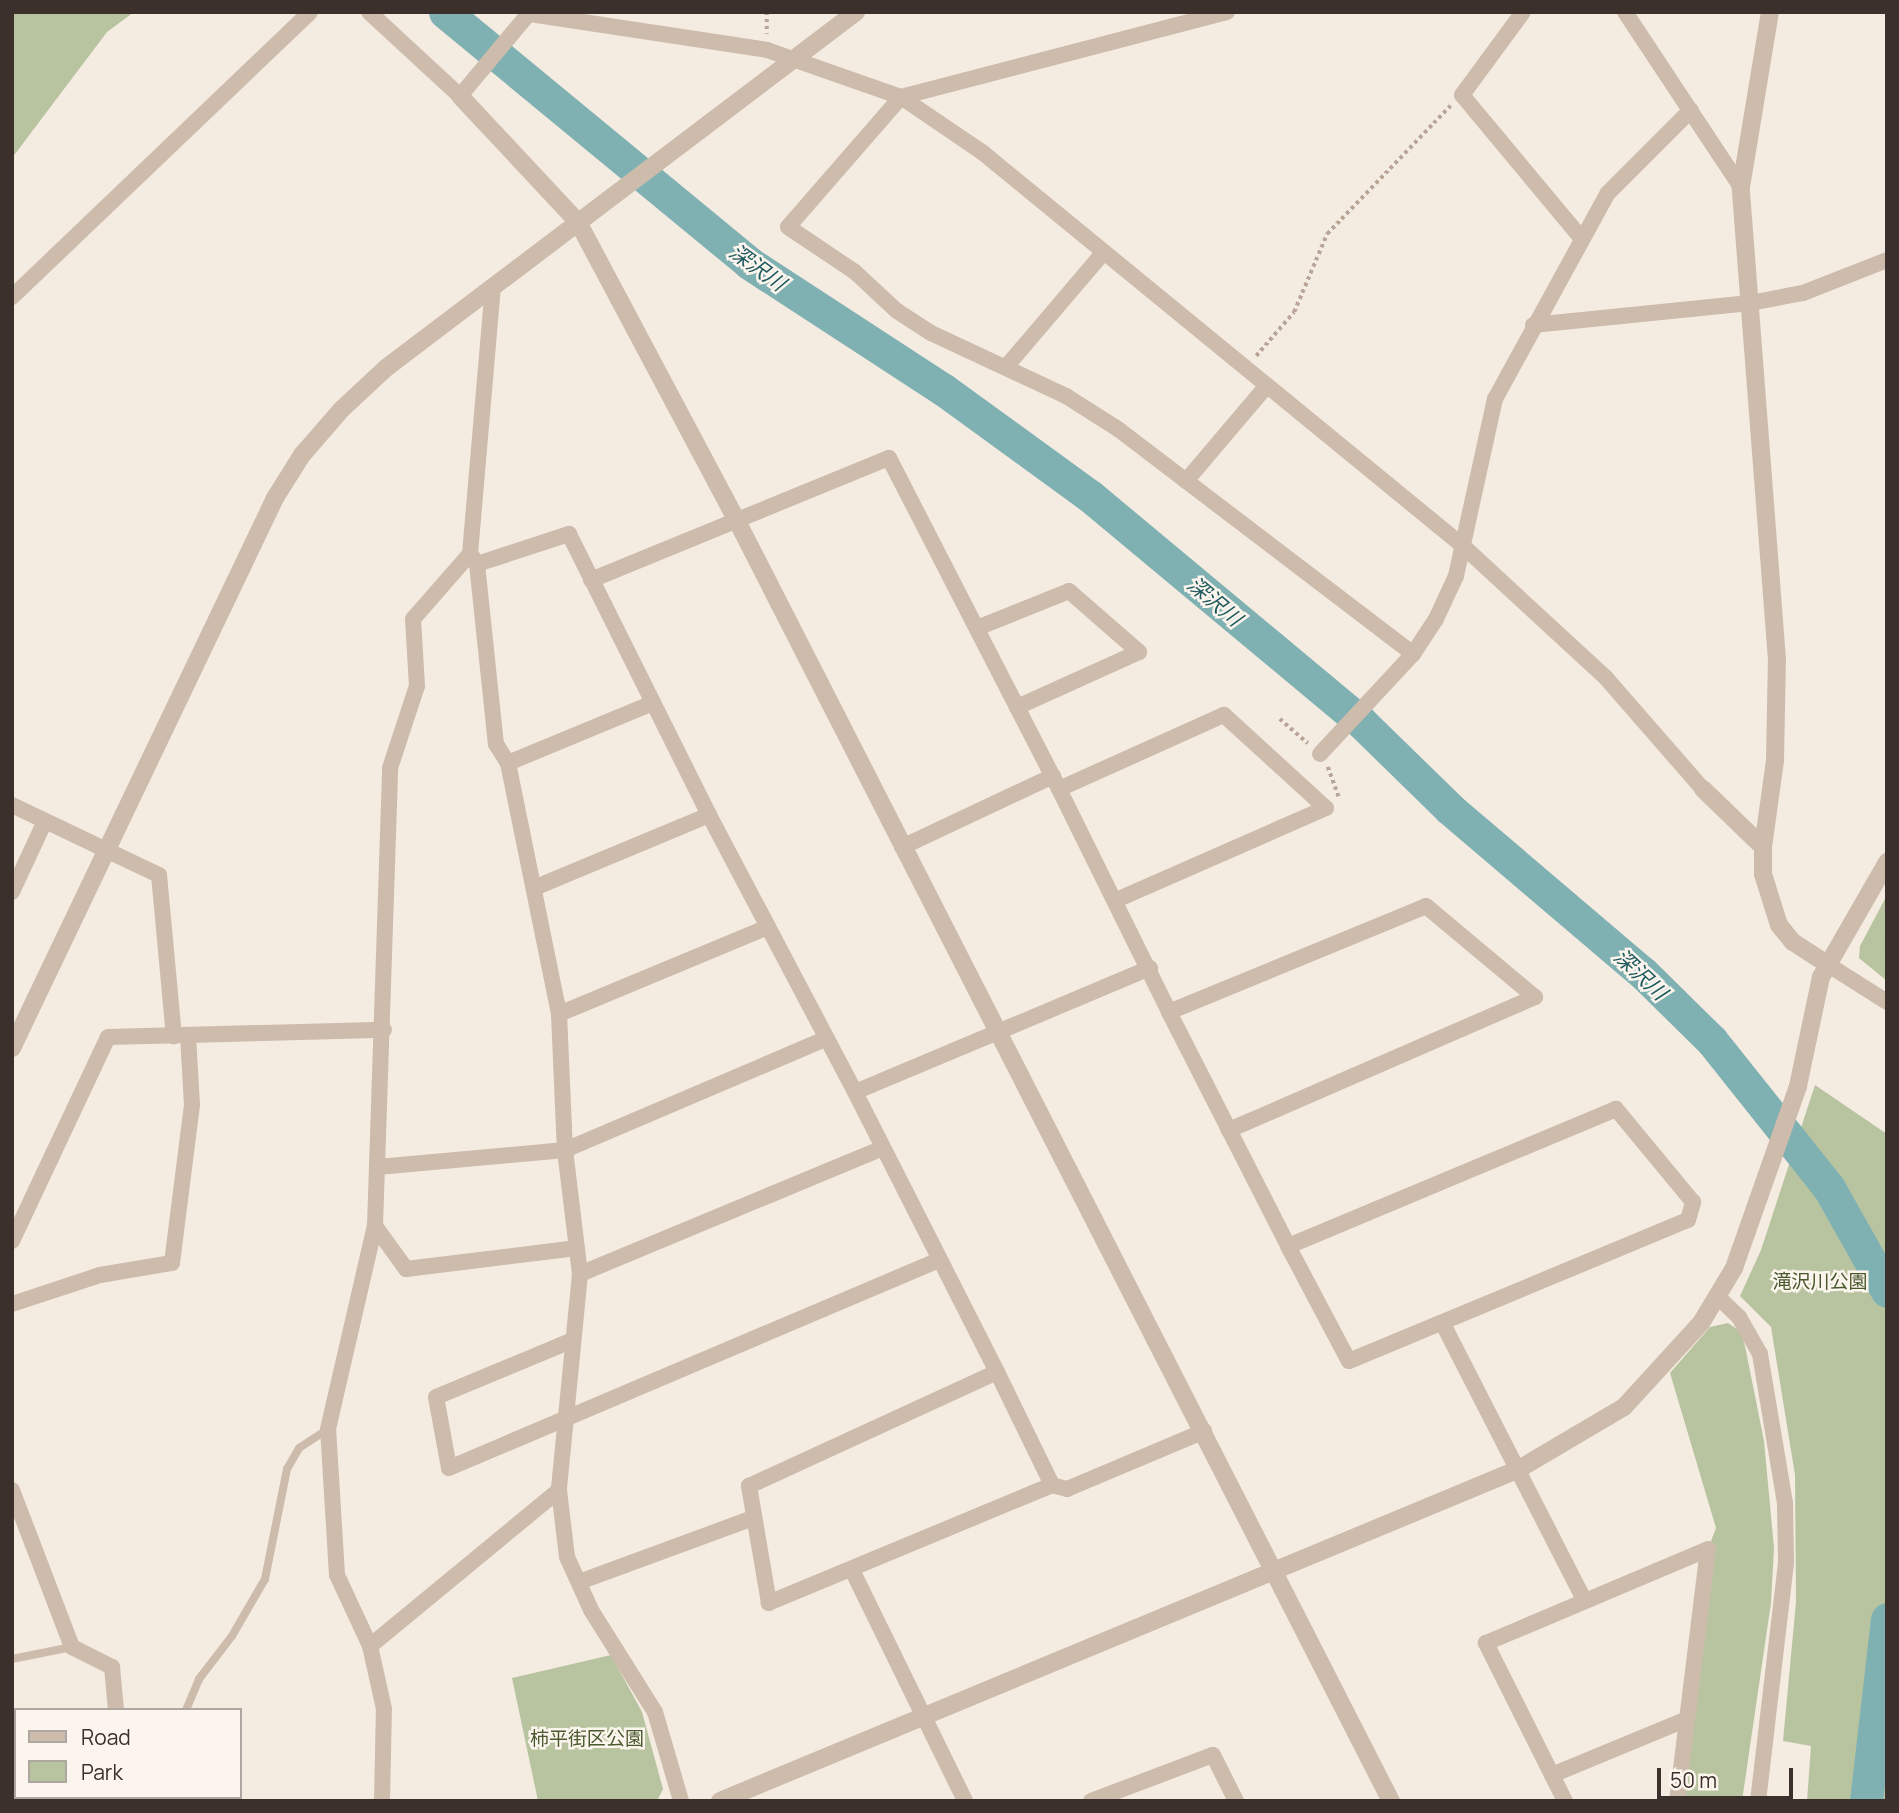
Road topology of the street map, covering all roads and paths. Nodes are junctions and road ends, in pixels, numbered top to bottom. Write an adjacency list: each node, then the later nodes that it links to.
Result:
1 (310, 12): 21 (street)
2 (369, 12): 11 (street)
3 (856, 12): 10 (street)
4 (1227, 12): 9 (street)
5 (1523, 12): 12 (street)
6 (1625, 12): 14 (street)
7 (1770, 12): 15 (street)
8 (530, 14): 10 (street); 11 (street)
9 (1199, 16): 13 (street)
10 (792, 61): 13 (street); 16 (street)
11 (460, 95): 16 (street)
12 (1462, 95): 17 (street); 25 (path)
13 (901, 97): 18 (street); 24 (street)
14 (1691, 110): 15 (street); 17 (street)
15 (1741, 187): 22 (street)
16 (578, 222): 20 (street); 28 (street)
17 (1581, 238): 23 (street)
18 (1103, 253): 24 (street); 25 (street)
19 (1887, 260): 22 (street)
20 (493, 286): 30 (street); 45 (street)
21 (12, 297)
22 (1750, 303): 23 (street); 44 (street)
23 (1533, 325): 29 (street)
24 (1006, 366): 27 (street)
25 (1244, 370): 26 (street)
26 (1265, 388): 27 (street); 29 (street)
27 (1186, 481): 33 (street)
28 (737, 519): 31 (street); 32 (street); 43 (street)
29 (1463, 546): 33 (street); 39 (street)
30 (474, 559): 31 (street); 37 (street); 58 (street)
31 (591, 580): 34 (street)
32 (976, 628): 35 (street); 35 (street)
33 (1413, 654): 36 (street)
34 (653, 703): 37 (street); 41 (street)
35 (1017, 707): 38 (street)
36 (1320, 754)
37 (508, 763): 47 (street)
38 (1056, 783): 43 (street); 49 (street); 49 (street)
39 (1703, 789): 44 (street)
40 (12, 805): 42 (street)
41 (709, 815): 47 (street); 50 (street)
42 (45, 821): 45 (street); 48 (street)
43 (902, 847): 59 (street)
44 (1763, 847): 53 (street)
45 (107, 849): 60 (street); 62 (street)
46 (1887, 862): 53 (street)
47 (534, 888): 57 (street)
48 (12, 892)
49 (1116, 900): 54 (street)
50 (768, 927): 57 (street); 61 (street)
51 (1887, 942): 52 (path)
52 (1887, 947)
53 (1826, 964): 55 (street); 74 (street)
54 (1150, 968): 56 (street); 59 (street)
55 (1887, 1002)
56 (1169, 1012): 64 (street); 64 (street)
57 (559, 1014): 66 (street)
58 (384, 1030): 60 (street); 67 (street)
59 (998, 1033): 63 (street); 81 (street)
60 (181, 1035): 69 (street); 75 (street)
61 (825, 1039): 63 (street); 66 (street)
62 (12, 1048)
63 (855, 1092): 65 (street)
64 (1229, 1130): 70 (street)
65 (882, 1148): 72 (street); 73 (street)
66 (565, 1150): 67 (street); 71 (street)
67 (378, 1167): 68 (street)
68 (375, 1226): 71 (street); 80 (street)
69 (12, 1241)
70 (1288, 1246): 76 (street); 76 (street)
71 (577, 1248): 73 (street)
72 (939, 1260): 78 (street); 79 (street)
73 (580, 1274): 77 (street)
74 (1717, 1296): 82 (street); 108 (street)
75 (12, 1304)
76 (1443, 1324): 82 (street)
77 (573, 1340): 79 (street); 79 (street)
78 (997, 1372): 83 (street); 86 (street)
79 (567, 1419): 85 (street)
80 (328, 1429): 91 (street); 95 (lane)
81 (1204, 1431): 83 (street); 87 (street)
82 (1519, 1469): 87 (street); 90 (street)
83 (1052, 1485): 88 (street)
84 (12, 1490): 92 (street)
85 (559, 1490): 89 (street); 91 (street)
86 (753, 1518): 88 (street); 89 (street)
87 (1272, 1567): 96 (street); 105 (street)
88 (852, 1570): 96 (street)
89 (579, 1582): 100 (street)
90 (1586, 1601): 97 (street); 98 (street)
91 (370, 1646): 99 (street)
92 (72, 1647): 93 (lane); 94 (street)
93 (12, 1659)
94 (116, 1708)
95 (187, 1708)
96 (923, 1715): 101 (street); 102 (street)
97 (1687, 1718): 98 (street); 107 (street)
98 (1552, 1775): 106 (street)
99 (382, 1801)
100 (681, 1801)
101 (720, 1801)
102 (965, 1801)
103 (1091, 1801): 104 (street)
104 (1236, 1801)
105 (1391, 1801)
106 (1564, 1801)
107 (1676, 1801)
108 (1758, 1801)

